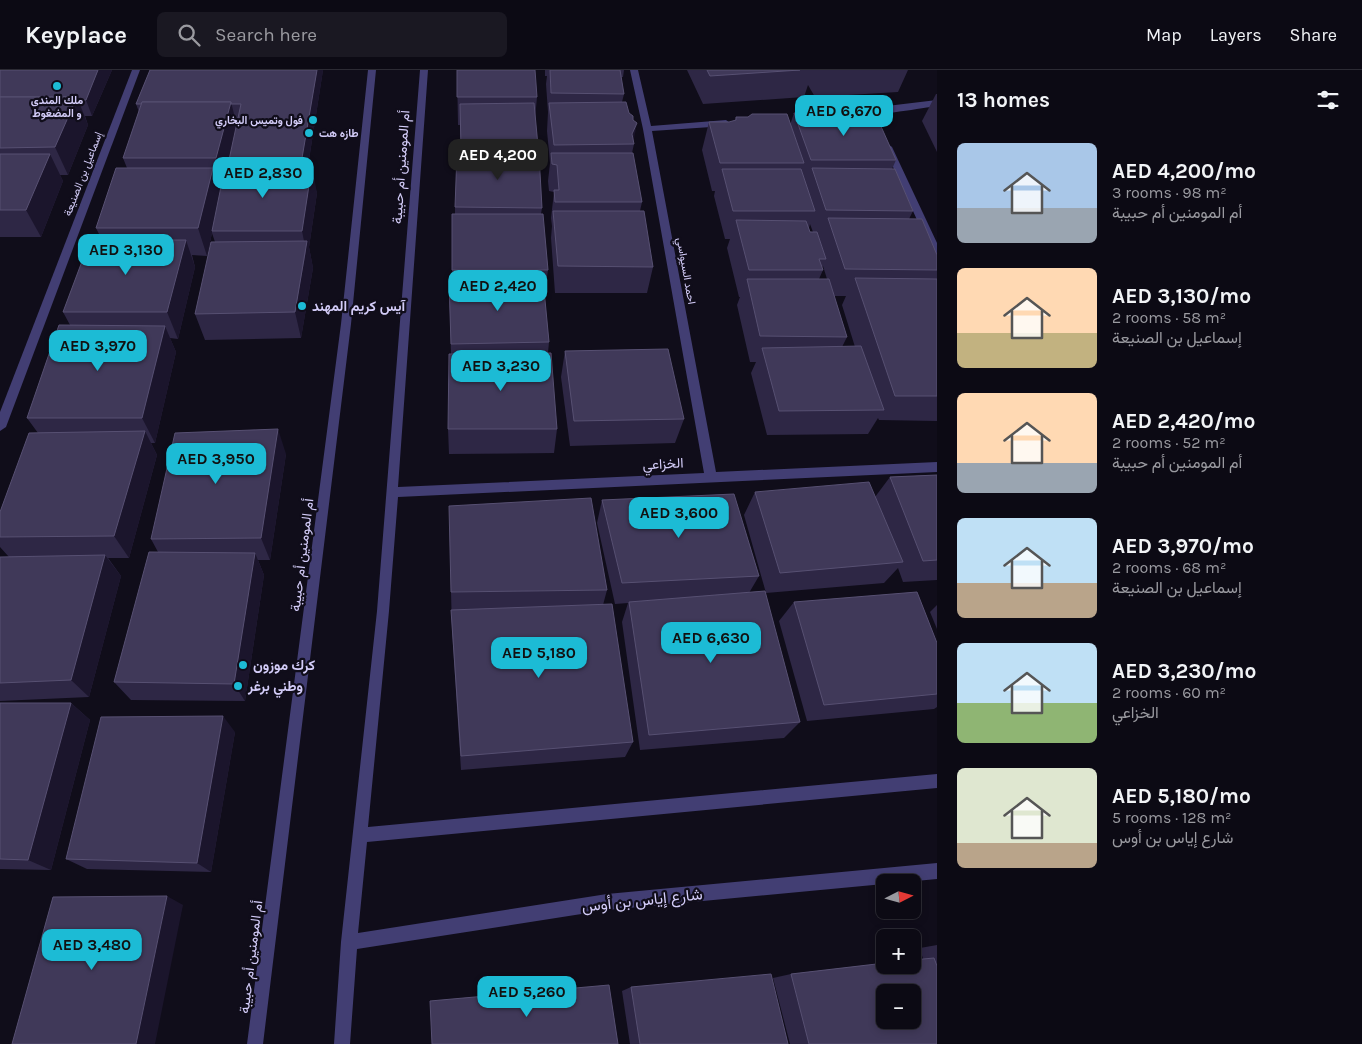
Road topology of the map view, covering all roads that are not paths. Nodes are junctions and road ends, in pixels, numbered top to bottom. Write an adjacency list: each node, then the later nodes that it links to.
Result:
1 (136, 70): 11 (street, إسماعيل بن الصنيعة)
2 (372, 70): 19 (street, أم المومنين أم حبيبة)
3 (424, 70): 14 (street, أم المومنين أم حبيبة)
4 (634, 70): 8 (street, احمد السيواسي)
5 (937, 102): 6 (street)
6 (834, 115)
7 (735, 122): 8 (street)
8 (647, 129): 13 (street, احمد السيواسي)
9 (885, 139): 10 (street)
10 (937, 253)
11 (0, 427)
12 (937, 467): 13 (street, الخزاعي)
13 (711, 477): 14 (street, الخزاعي)
14 (391, 492): 16 (street, أم المومنين أم حبيبة)
15 (937, 782): 16 (street)
16 (361, 835): 18 (street, أم المومنين أم حبيبة)
17 (937, 871): 18 (street, شارع إياس بن أوس)
18 (349, 942): 20 (street, أم المومنين أم حبيبة)
19 (255, 1044)
20 (342, 1044)

